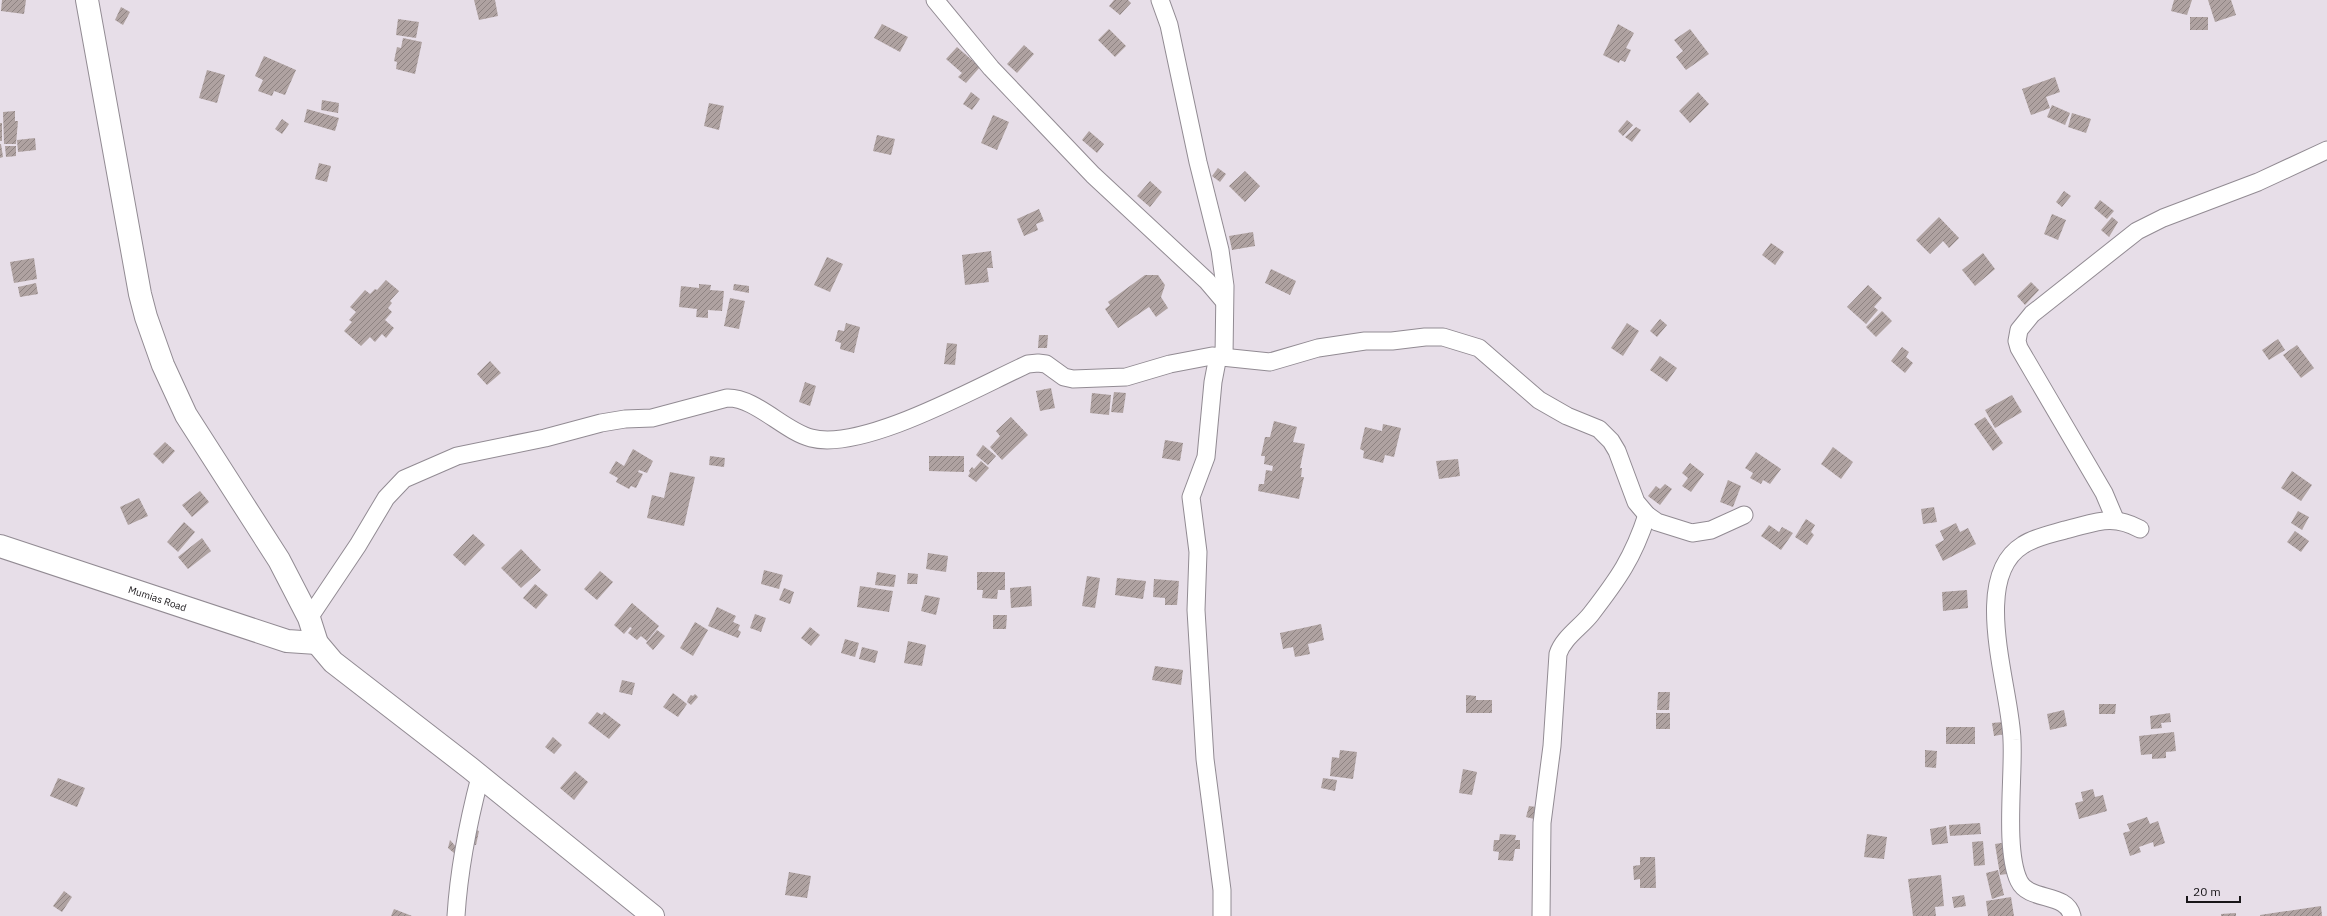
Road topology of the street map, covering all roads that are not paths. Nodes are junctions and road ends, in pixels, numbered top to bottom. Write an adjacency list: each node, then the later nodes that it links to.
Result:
1 (87, 0): 12 (street)
2 (934, 0): 5 (street)
3 (1160, 0): 5 (street)
4 (2327, 150): 9 (street)
5 (1224, 301): 6 (street)
6 (1221, 356): 7 (street); 12 (street); 17 (street)
7 (1647, 515): 8 (street); 18 (street)
8 (1744, 515)
9 (2115, 520): 10 (street); 19 (street)
10 (2140, 529)
11 (0, 546): 13 (street, Mumias Road)
12 (309, 618): 13 (street)
13 (317, 643): 14 (street)
14 (480, 777): 15 (street); 16 (street)
15 (456, 916)
16 (653, 916)
17 (1222, 916)
18 (1541, 916)
19 (2072, 916)

